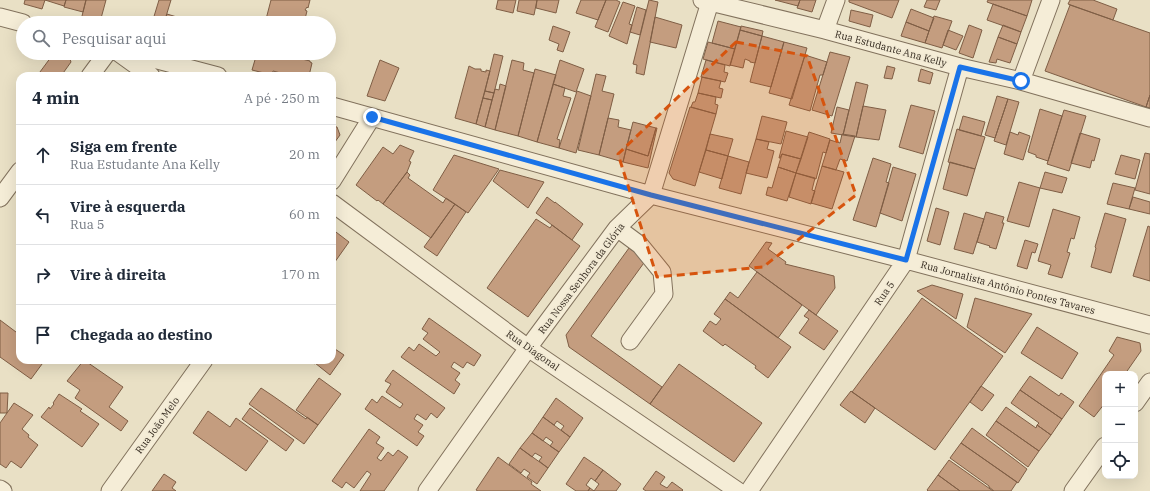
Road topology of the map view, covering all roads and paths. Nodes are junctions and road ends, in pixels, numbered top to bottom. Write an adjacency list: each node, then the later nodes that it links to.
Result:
1 (836, 0): 6 (street)
2 (1051, 0): 14 (street)
3 (706, 1): 6 (street, Rua Estudante Ana Kelly); 20 (street, Rua Nossa Senhora da Glória)
4 (0, 17): 5 (street)
5 (16, 21)
6 (825, 30): 10 (street, Rua Estudante Ana Kelly)
7 (102, 60): 11 (street)
8 (128, 60): 12 (street)
9 (157, 60): 13 (street)
10 (960, 67): 14 (street, Rua Estudante Ana Kelly); 24 (street, Rua 5)
11 (93, 72)
12 (145, 72)
13 (203, 72)
14 (1021, 81): 17 (street, Rua Estudante Ana Kelly)
15 (336, 107): 16 (street, Rua Jornalista Antônio Pontes Tavares)
16 (372, 117): 18 (street); 20 (street, Rua Jornalista Antônio Pontes Tavares)
17 (1150, 118)
18 (336, 175)
19 (16, 176): 21 (street)
20 (651, 195): 23 (street, Rua Nossa Senhora da Glória); 24 (street, Rua Jornalista Antônio Pontes Tavares)
21 (0, 198)
22 (336, 206): 27 (street, Rua Diagonal)
23 (617, 228): 26 (street); 27 (street, Rua Nossa Senhora da Glória)
24 (906, 260): 25 (street, Rua Jornalista Antônio Pontes Tavares); 37 (street, Rua 5)
25 (1150, 325)
26 (630, 340)
27 (528, 348): 35 (street, Rua Nossa Senhora da Glória); 36 (street, Rua Diagonal)
28 (201, 364): 34 (street, Rua João Melo)
29 (1150, 382): 30 (street)
30 (1138, 399)
31 (1102, 450): 38 (street)
32 (0, 489): 33 (street)
33 (3, 491)
34 (110, 491)
35 (428, 491)
36 (738, 491)
37 (749, 491)
38 (1073, 491)

